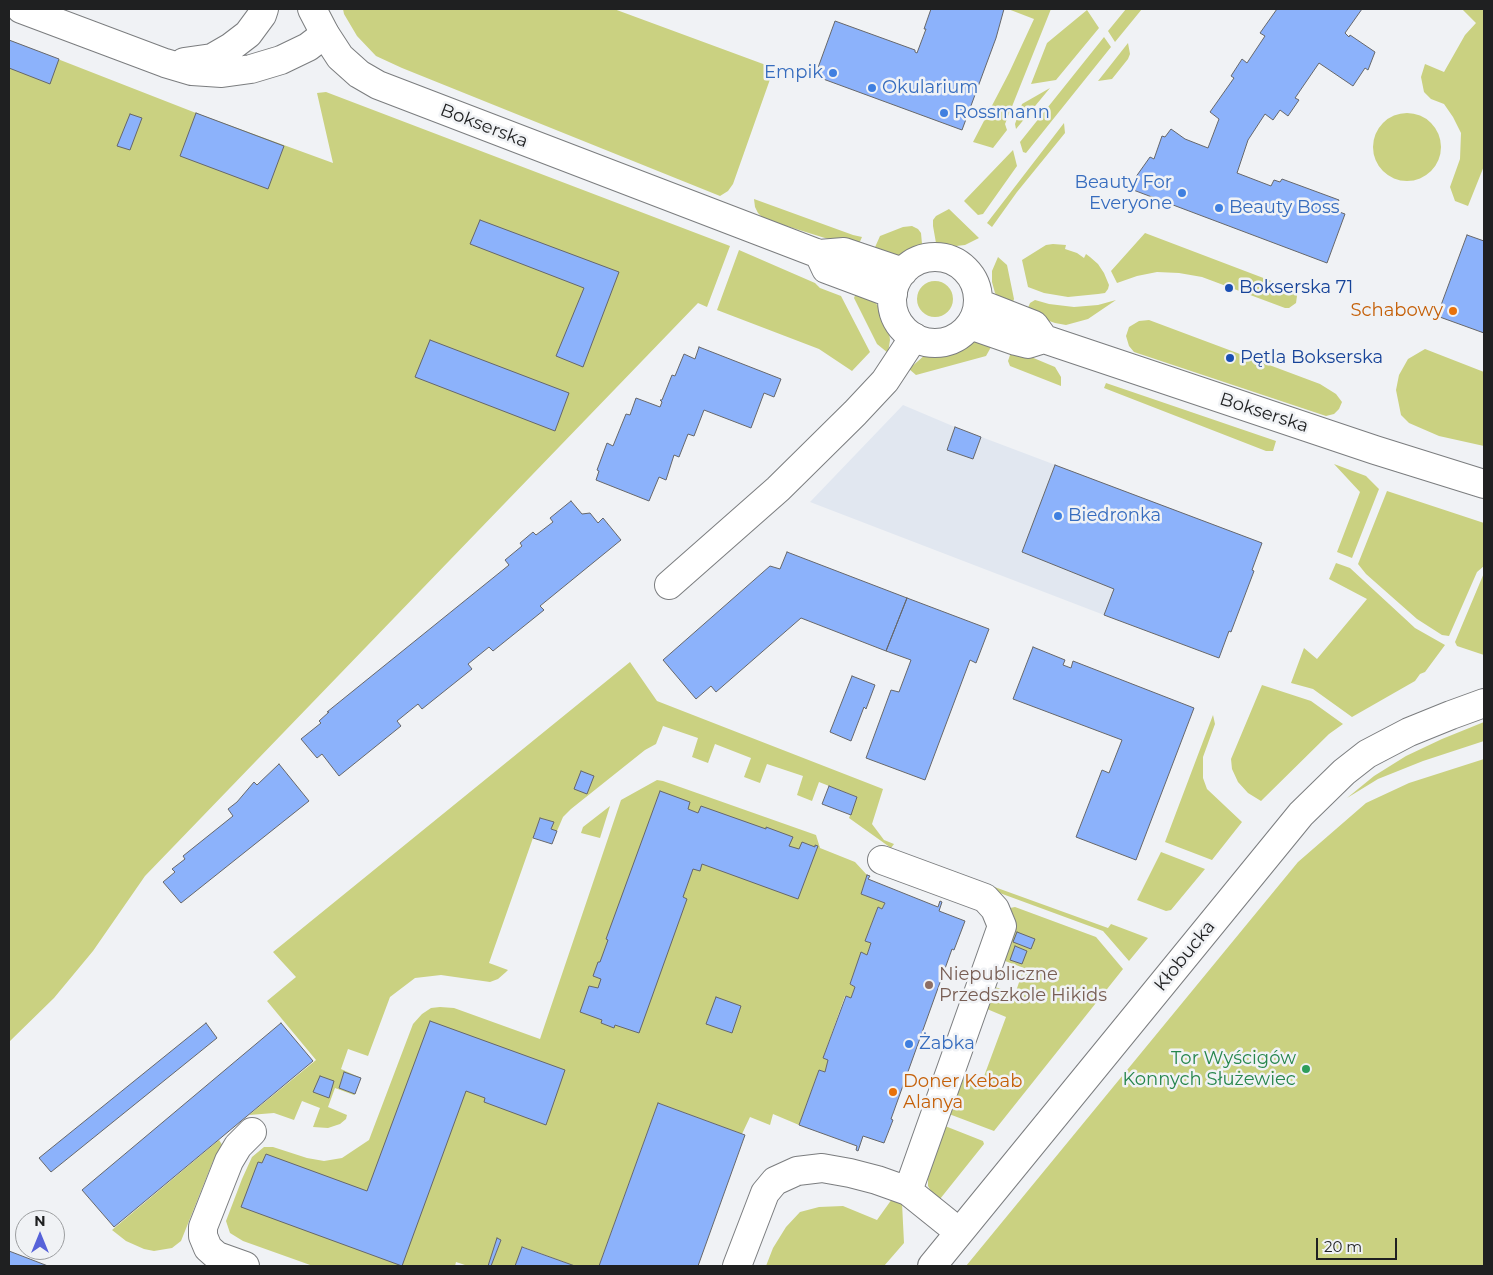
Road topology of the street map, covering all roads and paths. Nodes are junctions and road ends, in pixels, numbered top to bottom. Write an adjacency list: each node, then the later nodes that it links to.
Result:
1 (21, 9): 5 (street)
2 (264, 9): 5 (street)
3 (312, 9): 4 (street, Bokserska)
4 (325, 34): 5 (street); 6 (street, Bokserska)
5 (165, 64)
6 (898, 283): 7 (street); 8 (street)
7 (974, 314): 8 (street); 9 (street, Bokserska)
8 (914, 337): 10 (street)
9 (1484, 484)
10 (669, 585)
11 (1484, 703): 15 (street, Kłobucka)
12 (882, 860): 14 (street)
13 (252, 1132): 16 (street)
14 (908, 1191): 15 (street); 17 (street)
15 (959, 1232): 18 (street, Kłobucka)
16 (245, 1266)
17 (737, 1266)
18 (932, 1266)

